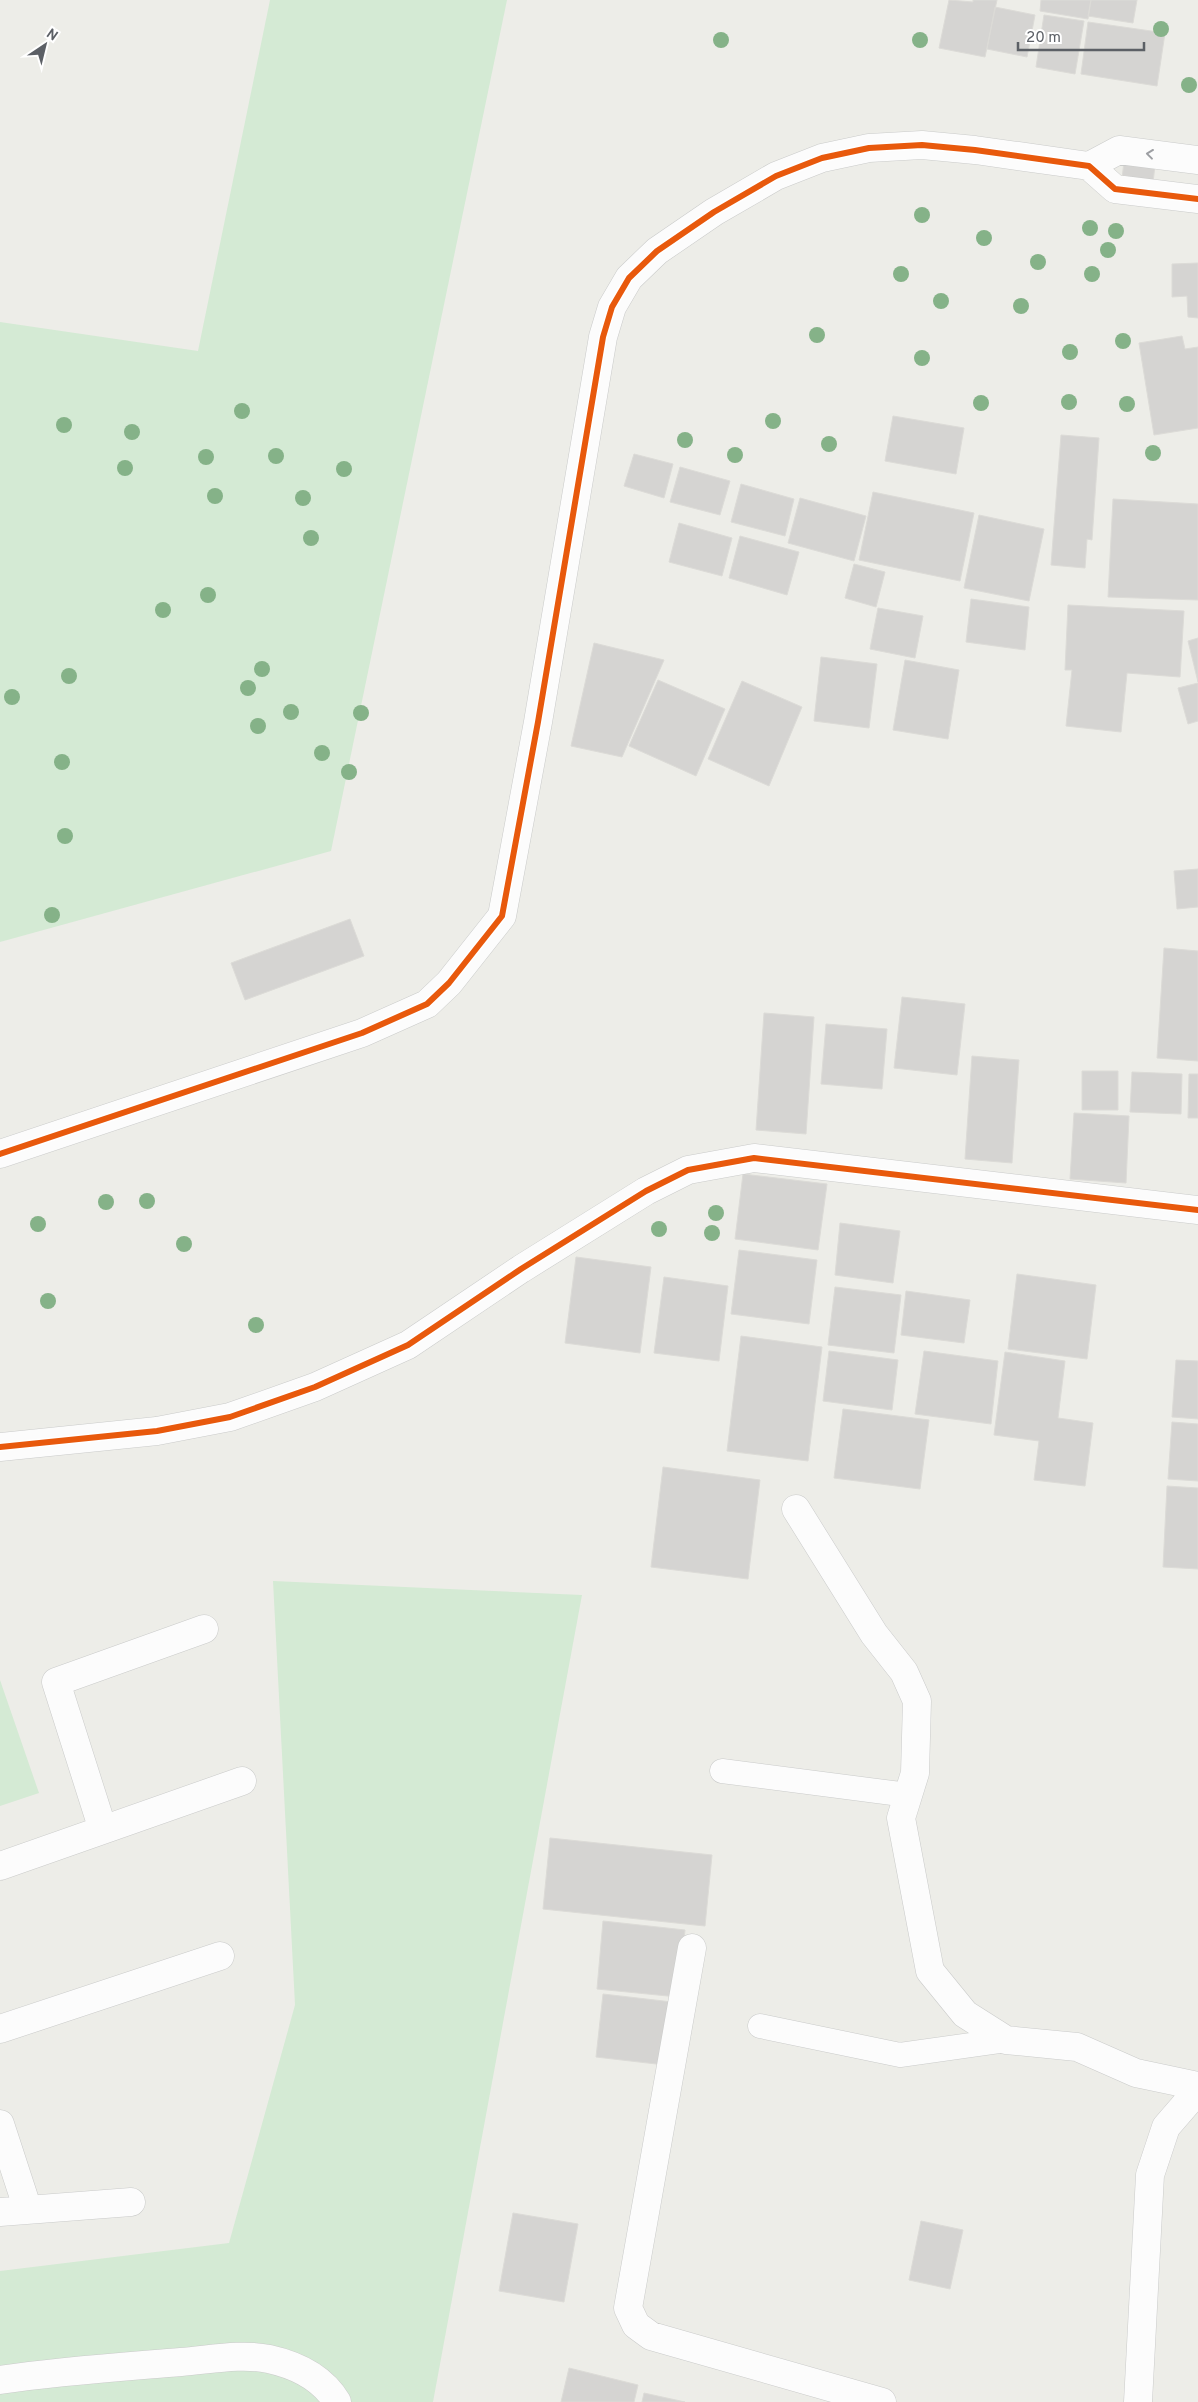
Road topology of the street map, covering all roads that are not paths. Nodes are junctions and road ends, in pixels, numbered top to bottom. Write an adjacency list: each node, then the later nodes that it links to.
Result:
1 (1198, 160): 2 (street, one-way to 2)
2 (1088, 166): 3 (street); 4 (street)
3 (1198, 199)
4 (0, 1154)
5 (1198, 1210): 6 (street)
6 (0, 1447)
7 (796, 1509): 11 (street)
8 (204, 1629): 12 (street)
9 (722, 1772): 11 (lane)
10 (242, 1781): 12 (street)
11 (908, 1795): 18 (street)
12 (103, 1830): 13 (street)
13 (0, 1866)
14 (692, 1948): 26 (street)
15 (220, 1956): 17 (street)
16 (760, 2026): 18 (lane)
17 (0, 2030)
18 (1006, 2040): 19 (street)
19 (1198, 2088): 27 (street)
20 (0, 2124): 22 (street)
21 (131, 2202): 22 (street)
22 (28, 2210): 23 (street)
23 (0, 2212)
24 (0, 2380): 25 (street)
25 (337, 2402)
26 (882, 2402)
27 (1138, 2402)

